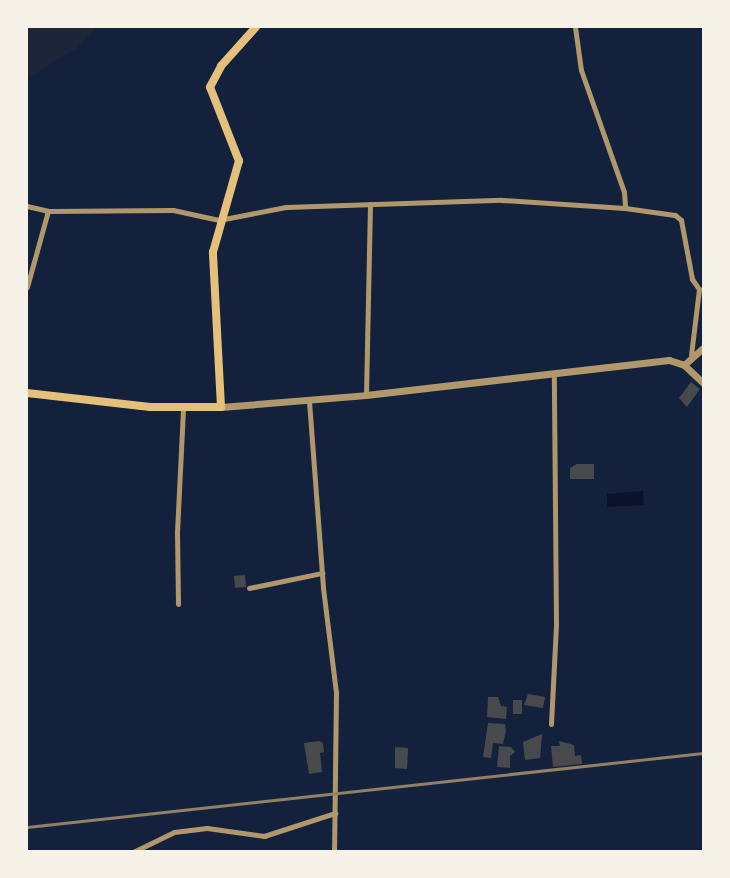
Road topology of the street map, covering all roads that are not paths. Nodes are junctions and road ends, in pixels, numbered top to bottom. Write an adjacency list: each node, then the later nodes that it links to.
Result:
1 (256, 27): 7 (main road)
2 (575, 27): 5 (street)
3 (370, 204): 5 (street); 7 (street); 16 (street)
4 (27, 206): 6 (street)
5 (625, 207): 9 (street)
6 (48, 211): 7 (street); 8 (street)
7 (219, 220): 18 (main road)
8 (27, 287)
9 (701, 288): 11 (street)
10 (703, 348): 11 (street)
11 (691, 355): 12 (street)
12 (684, 364): 13 (street); 14 (street)
13 (554, 373): 16 (street); 23 (street)
14 (703, 383)
15 (27, 393): 19 (main road)
16 (366, 395): 17 (street)
17 (309, 401): 18 (street); 20 (street)
18 (221, 407): 19 (main road)
19 (183, 408): 22 (street)
20 (322, 573): 21 (street); 24 (street)
21 (249, 588)
22 (178, 604)
23 (551, 724)
24 (335, 813): 25 (street); 26 (street)
25 (135, 851)
26 (334, 851)

